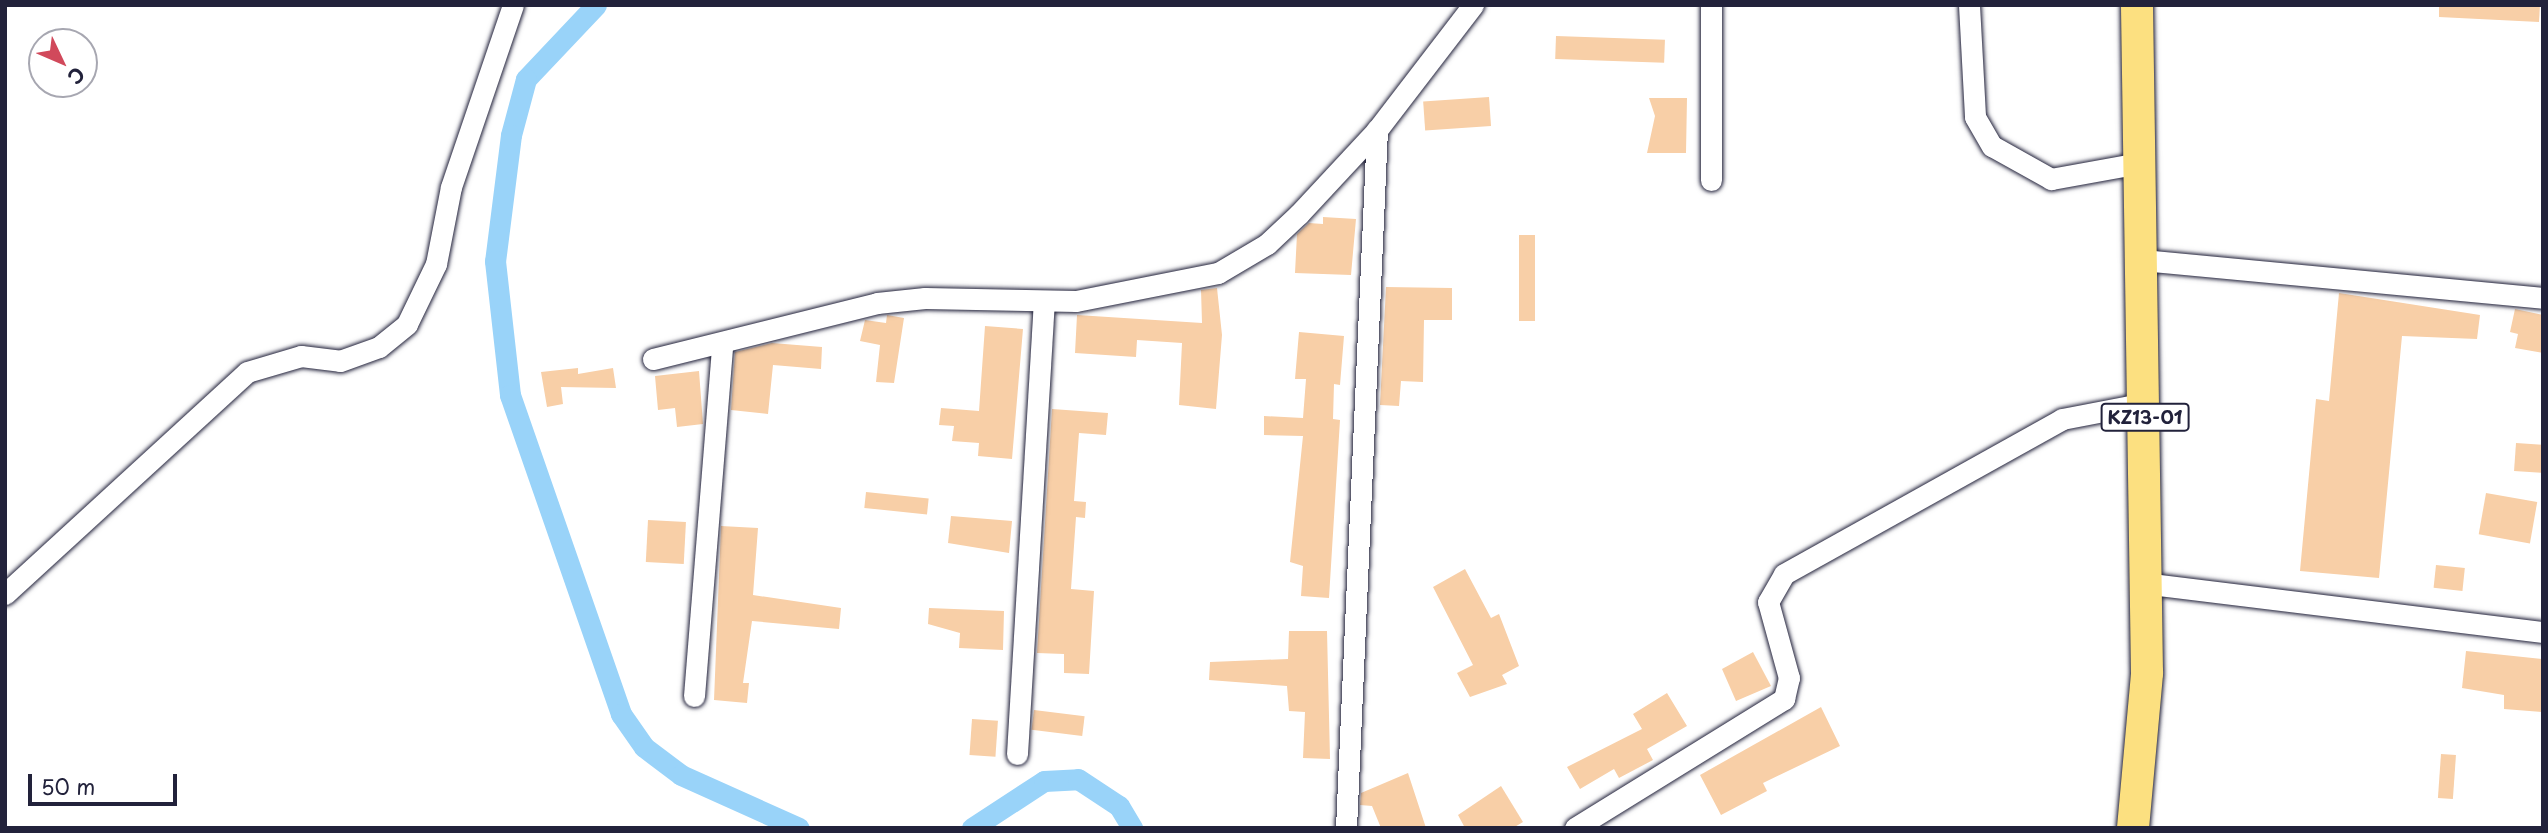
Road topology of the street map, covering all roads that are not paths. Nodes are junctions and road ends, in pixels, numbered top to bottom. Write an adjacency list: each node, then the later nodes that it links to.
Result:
1 (513, 5): 16 (street)
2 (1473, 5): 6 (street)
3 (1711, 5): 8 (street)
4 (1969, 5): 7 (street)
5 (2137, 5): 7 (highway, KZ13-01)
6 (1377, 130): 11 (street); 20 (street)
7 (2140, 163): 9 (highway, KZ13-01)
8 (1711, 180)
9 (2143, 260): 10 (street); 14 (highway, KZ13-01)
10 (2543, 298)
11 (1044, 302): 12 (street); 19 (street)
12 (722, 345): 13 (street); 18 (street)
13 (653, 359)
14 (2146, 404): 15 (highway, KZ13-01); 21 (street)
15 (2143, 583): 17 (street); 22 (highway, KZ13-01)
16 (5, 594)
17 (2543, 632)
18 (694, 696)
19 (1017, 754)
20 (1346, 828)
21 (1575, 828)
22 (2133, 828)

